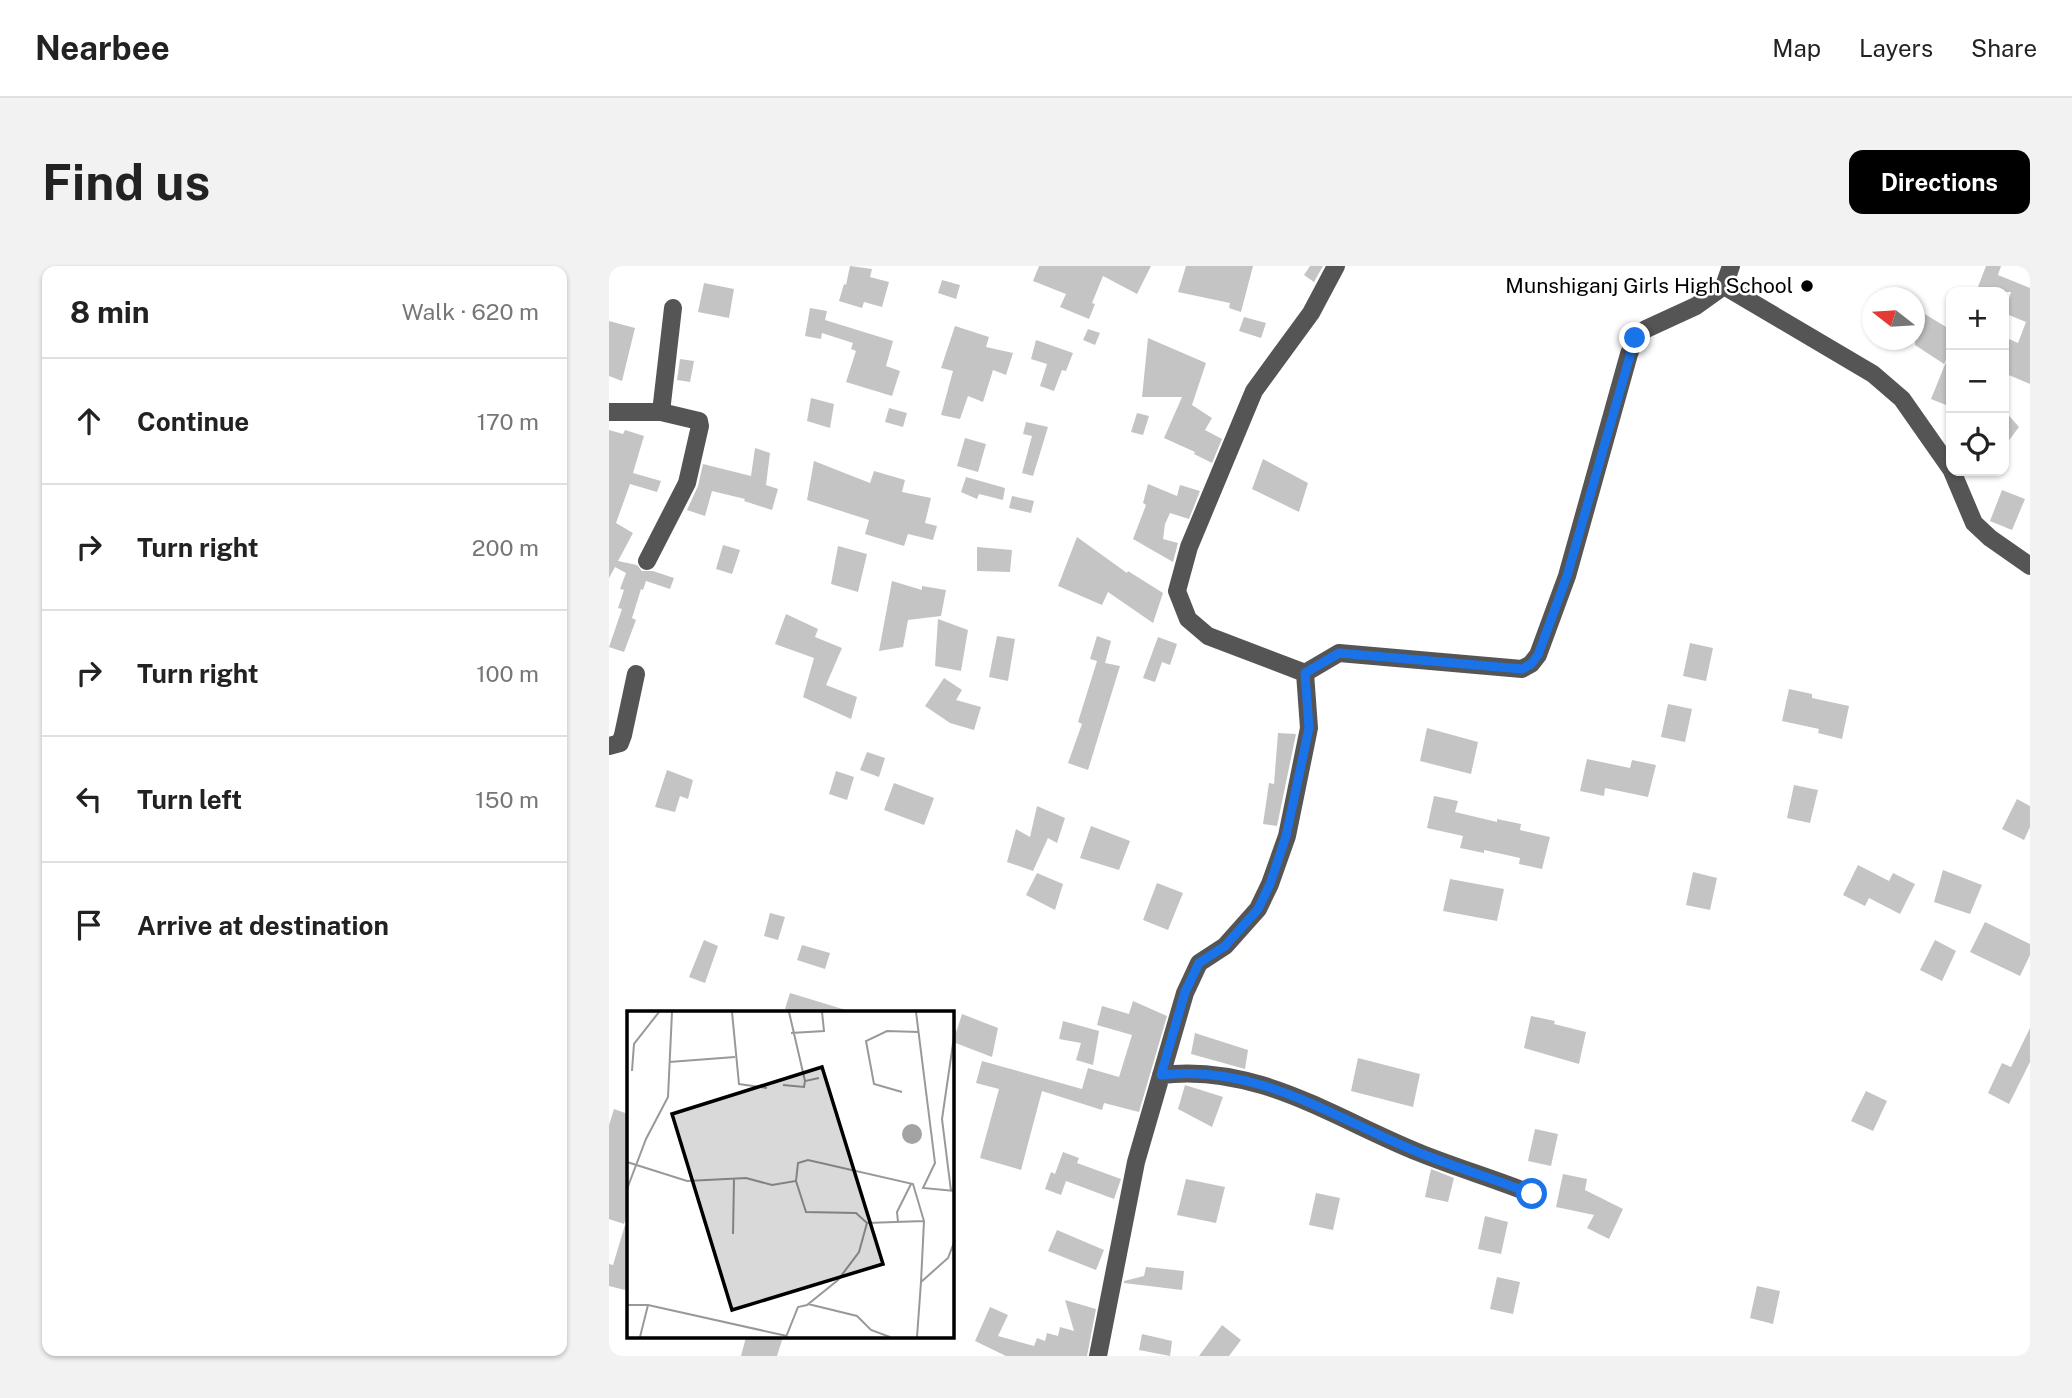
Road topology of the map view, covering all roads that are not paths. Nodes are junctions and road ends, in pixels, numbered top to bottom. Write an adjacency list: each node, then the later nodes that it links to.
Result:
1 (1336, 266): 11 (street)
2 (1731, 266): 3 (street)
3 (1724, 286): 7 (street); 11 (street)
4 (673, 308): 6 (street)
5 (609, 412): 6 (street)
6 (661, 412): 9 (street)
7 (1946, 461)
8 (1954, 476): 10 (street)
9 (647, 561)
10 (2030, 566)
11 (1305, 673): 14 (street)
12 (636, 674): 13 (street)
13 (609, 746)
14 (1161, 1075): 15 (street); 16 (street)
15 (1532, 1194)
16 (1098, 1356)

